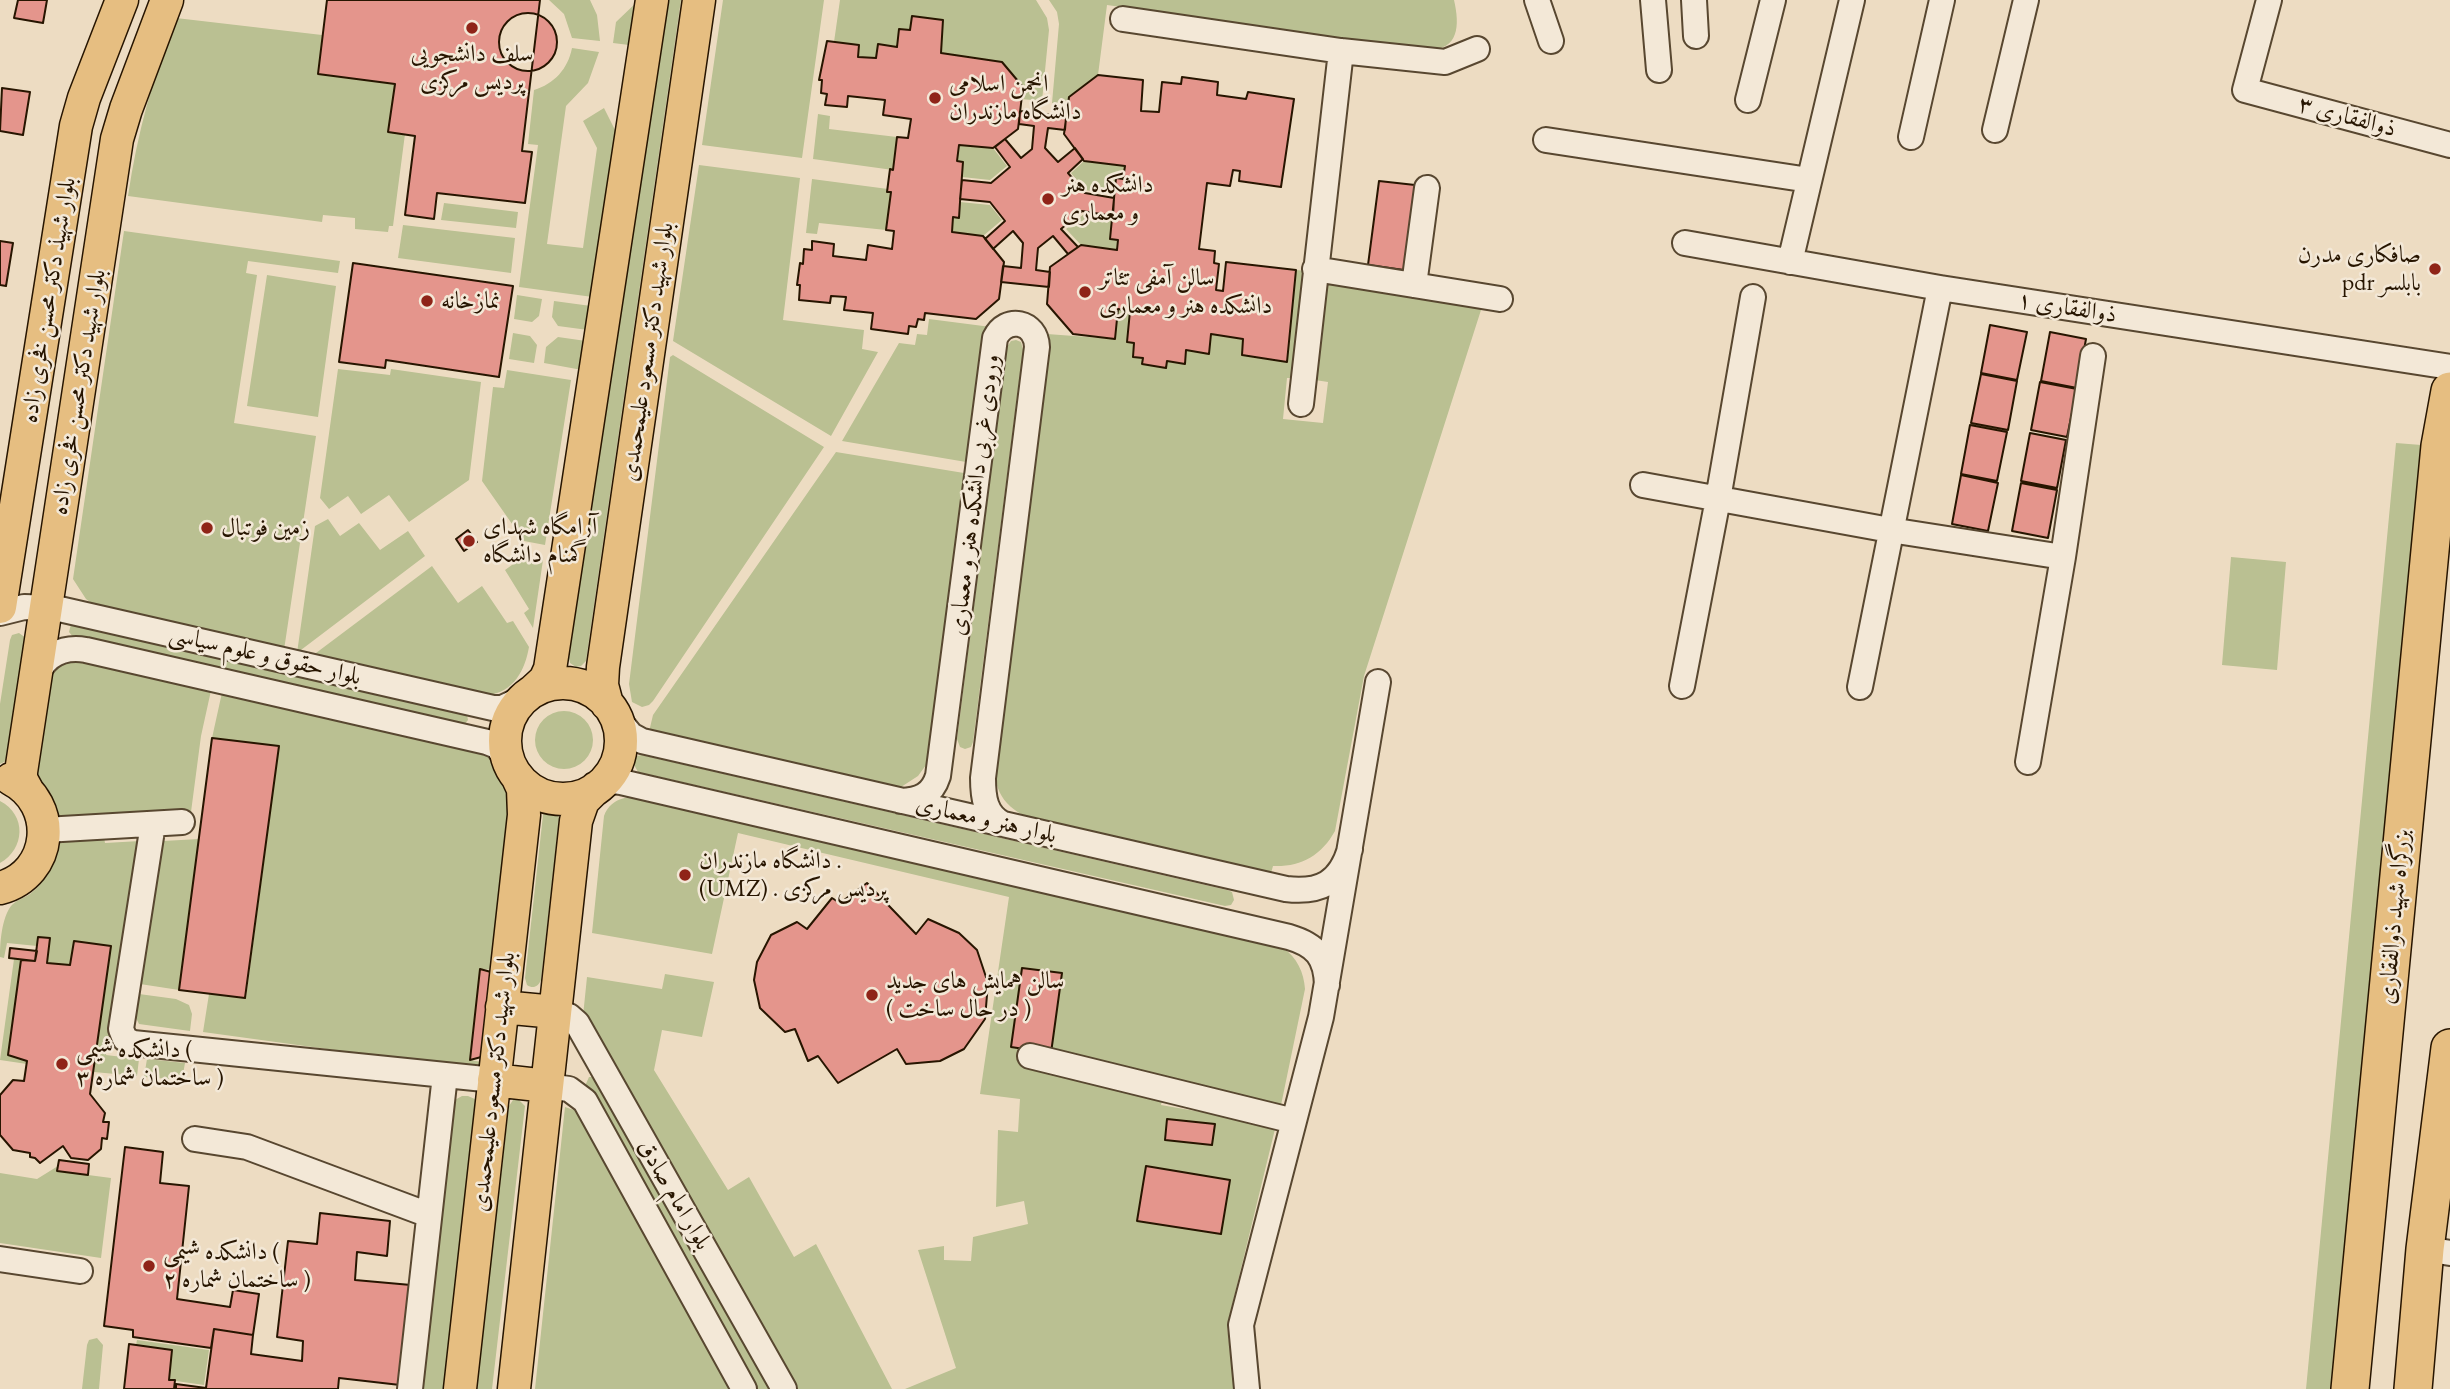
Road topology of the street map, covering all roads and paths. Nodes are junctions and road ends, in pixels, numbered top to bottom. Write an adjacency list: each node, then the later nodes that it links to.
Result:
1 (122, 0): 41 (main road, بلوار شهیذ دکتر محسن فخری زاده)
2 (167, 0): 42 (main road, بلوار شهید دکتر محسن فخری زاده)
3 (652, 0): 48 (main road, بلوار شهید دکتر مسعود علیمحمدی)
4 (699, 0): 49 (main road, بلوار شهید دکتر مسعود علیمحمدی)
5 (1537, 0): 15 (street)
6 (1653, 0): 18 (street)
7 (1693, 0): 14 (street)
8 (1773, 0): 19 (street)
9 (1852, 0): 24 (street)
10 (1942, 0): 21 (street)
11 (2026, 0): 20 (street)
12 (2269, 0): 23 (street, ذوالفقاری ۳)
13 (1123, 19): 17 (street)
14 (1696, 36)
15 (1551, 41)
16 (1477, 49): 17 (street)
17 (1341, 51): 28 (street)
18 (1660, 70)
19 (1748, 100)
20 (1995, 130)
21 (1911, 137)
22 (1546, 140): 24 (street)
23 (2450, 145)
24 (1809, 180): 27 (street)
25 (1427, 188): 29 (street)
26 (1685, 243): 27 (street, ذوالفقاری ۱)
27 (1790, 262): 30 (street, ذوالفقاری ۱)
28 (1315, 269): 29 (street); 36 (street)
29 (1414, 285): 32 (street)
30 (1940, 288): 34 (street, ذوالفقاری ۱); 39 (street)
31 (1753, 297): 38 (street)
32 (1500, 299)
33 (2093, 356): 40 (street)
34 (2450, 367)
35 (2450, 391): 81 (highway, بزرگراه شهید ذوالفقاری)
36 (1301, 404)
37 (1643, 485): 38 (street)
38 (1718, 499): 39 (street); 46 (street)
39 (1891, 530): 40 (street); 47 (street)
40 (2063, 557): 50 (street)
41 (0, 607)
42 (46, 607): 43 (street, بلوار حقوق و علوم سیاسی); 44 (main road, بلوار شهید دکتر محسن فخری زاده); 48 (street, بلوار حقوق و علوم سیاسی)
43 (0, 613)
44 (35, 680): 51 (street, بلوار حقوق و علوم سیاسی); 52 (main road, بلوار شهید دکتر محسن فخری زاده)
45 (1378, 682): 59 (street)
46 (1682, 686)
47 (1860, 687)
48 (530, 694): 49 (main road); 51 (main road)
49 (611, 709): 53 (main road); 54 (street, بلوار هنر و معماری)
50 (2028, 762)
51 (514, 770): 53 (main road); 62 (main road, بلوار شهید دکتر مسعود علیمحمدی)
52 (14, 783): 58 (main road, بلوار شهید دکتر محسن فخری زاده)
53 (599, 786): 61 (street, بلوار هنر و معماری); 63 (main road)
54 (901, 801): 57 (street, بلوار هنر و معماری); 57 (street, ورودی غربی دانشکده هنر و معماری)
55 (182, 822): 56 (street)
56 (153, 824): 58 (street); 66 (street)
57 (1003, 824): 59 (street, بلوار هنر و معماری)
58 (45, 830): 60 (main road)
59 (1350, 849): 61 (street)
60 (5, 888)
61 (1327, 985): 69 (street)
62 (502, 1007): 63 (main road); 67 (main road, بلوار شهید دکتر مسعود علیمحمدی)
63 (555, 1013): 68 (main road); 79 (street, بلوار امام صادق)
64 (2450, 1048): 72 (highway)
65 (1030, 1056): 69 (street)
66 (445, 1075): 67 (street); 71 (street)
67 (494, 1080): 68 (main road); 76 (main road, بلوار شهید دکتر مسعود علیمحمدی)
68 (547, 1086): 77 (main road); 78 (street, بلوار امام صادق)
69 (1294, 1121): 80 (street)
70 (195, 1139): 71 (street)
71 (429, 1214): 75 (street)
72 (2437, 1251): 82 (highway)
73 (0, 1259): 74 (street)
74 (80, 1271)
75 (410, 1389)
76 (460, 1389)
77 (514, 1389)
78 (744, 1389)
79 (784, 1389)
80 (1247, 1389)
81 (2350, 1389)
82 (2413, 1389)

